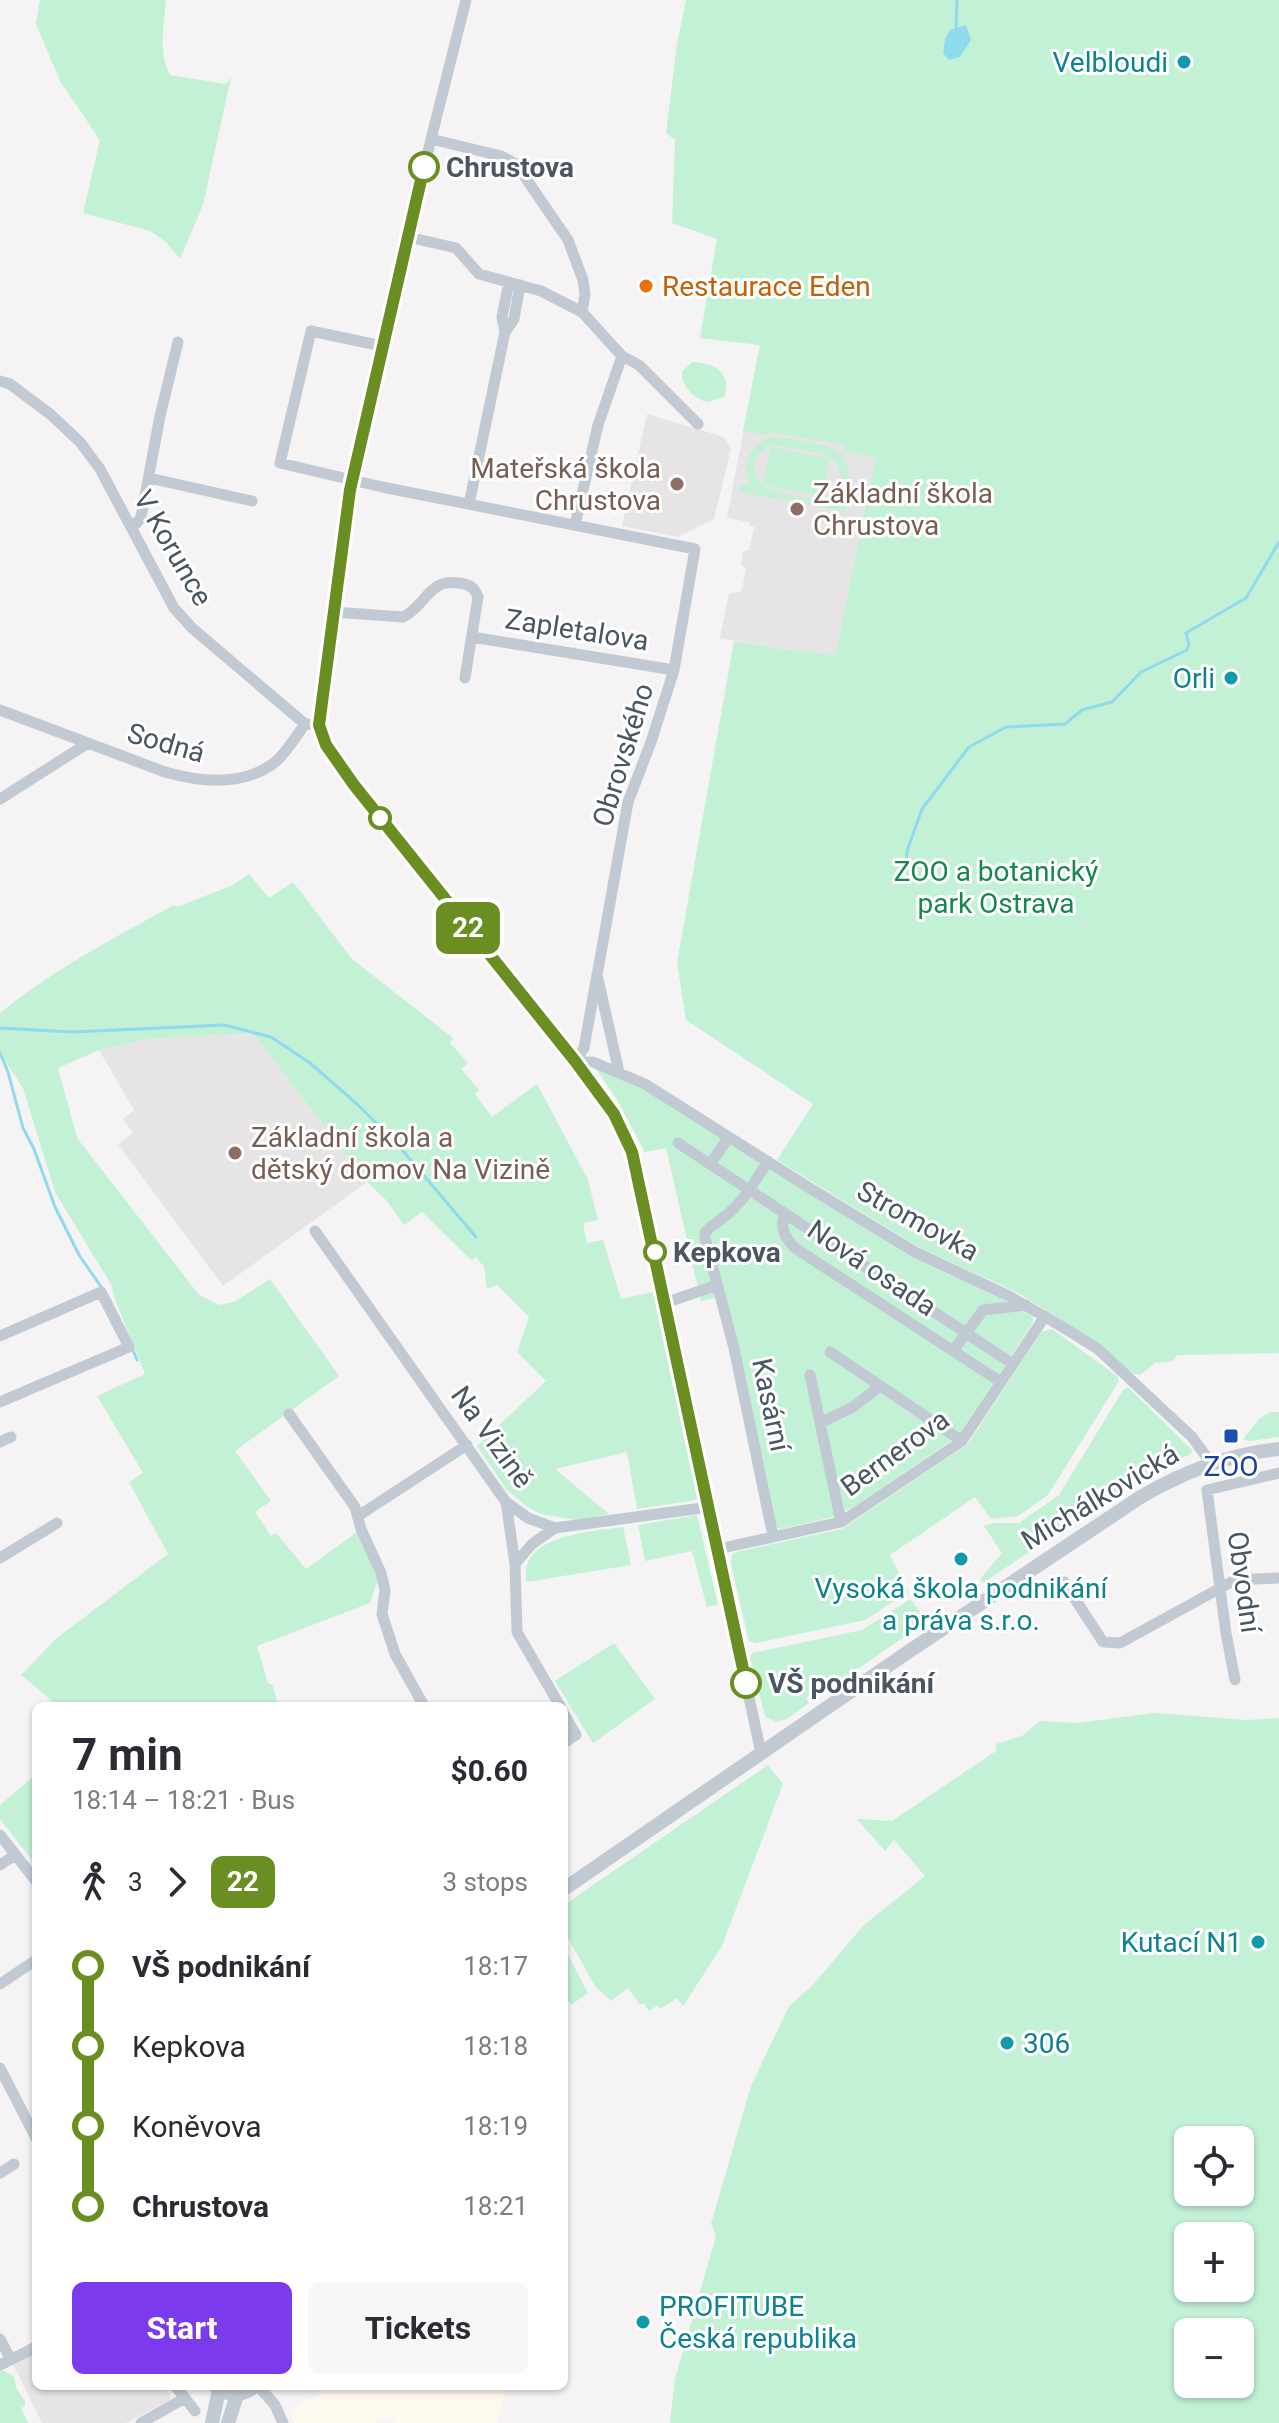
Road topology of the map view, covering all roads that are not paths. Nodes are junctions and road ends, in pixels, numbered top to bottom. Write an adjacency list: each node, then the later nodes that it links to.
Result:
1 (466, 0): 2 (street)
2 (431, 139): 3 (street); 5 (street)
3 (408, 237): 4 (street); 7 (street)
4 (515, 284): 5 (street); 14 (street)
5 (582, 312): 8 (street)
6 (178, 342): 11 (street)
7 (382, 346): 12 (street); 12 (street)
8 (622, 356): 10 (street); 15 (street)
9 (0, 381): 16 (street, V Korunce)
10 (698, 424)
11 (149, 478): 13 (street); 16 (street)
12 (352, 480): 14 (street); 17 (street)
13 (252, 501)
14 (469, 504): 15 (street)
15 (575, 525): 19 (street, Obrovského)
16 (132, 528): 22 (street, V Korunce)
17 (333, 612): 18 (street, Zapletalova); 23 (street)
18 (472, 637): 19 (street, Zapletalova); 20 (street, Zapletalova)
19 (674, 670): 26 (street, Obrovského)
20 (465, 678)
21 (0, 710): 24 (street, Sodná)
22 (305, 724): 23 (street); 24 (street, Sodná)
23 (319, 725): 27 (street)
24 (88, 743): 25 (street)
25 (0, 799)
26 (597, 974): 27 (street, Obrovského); 28 (street, Obrovského)
27 (575, 1061): 28 (street, Stromovka); 37 (street)
28 (619, 1072): 29 (street, Stromovka)
29 (729, 1137): 31 (street, Stromovka); 32 (street)
30 (678, 1143): 32 (street, Nová osada)
31 (768, 1161): 33 (street); 38 (street, Stromovka)
32 (710, 1164): 33 (street, Nová osada)
33 (749, 1190): 34 (street, Nová osada); 36 (street)
34 (785, 1214): 40 (street, Nová osada); 42 (street, Nová osada)
35 (315, 1231): 52 (street, Na Vizině)
36 (717, 1285): 37 (street); 62 (street, Kasární)
37 (665, 1303): 57 (street)
38 (1026, 1305): 39 (street, Stromovka); 40 (street, Nová osada)
39 (1045, 1316): 44 (street, Bernerova); 54 (street, Stromovka)
40 (965, 1332): 42 (street, Nová osada); 44 (street, Nová osada)
41 (0, 1336): 48 (street)
42 (953, 1351): 46 (street, Nová osada)
43 (830, 1352): 47 (street)
44 (1013, 1364): 46 (street, Bernerova)
45 (810, 1375): 50 (street, Kasární)
46 (1001, 1382): 51 (street, Bernerova)
47 (880, 1386): 50 (street, Kasární); 51 (street)
48 (0, 1402)
49 (289, 1414): 58 (street)
50 (820, 1423): 59 (street, Kasární)
51 (962, 1441): 59 (street, Bernerova)
52 (467, 1445): 56 (street, Na Vizině); 58 (street)
53 (1279, 1449): 54 (street, Michálkovická)
54 (1211, 1463): 74 (street, Michálkovická)
55 (1279, 1473): 68 (street, Obvodní)
56 (506, 1502): 61 (street, Na Vizině); 65 (street)
57 (709, 1507): 61 (street); 63 (street)
58 (358, 1516): 70 (street)
59 (841, 1522): 62 (street, Bernerova)
60 (57, 1523): 64 (street)
61 (555, 1528): 65 (street)
62 (773, 1536): 63 (street, Bernerova)
63 (718, 1549): 74 (street)
64 (0, 1558)
65 (515, 1564): 71 (street)
66 (1279, 1578): 68 (street)
67 (1064, 1582): 68 (street)
68 (1220, 1586): 69 (street, Obvodní)
69 (1235, 1680)
70 (422, 1702)
71 (558, 1702)
72 (568, 1721): 73 (street)
73 (568, 1740)
74 (761, 1753): 79 (street, Michálkovická)
75 (0, 1835): 76 (street)
76 (15, 1855): 77 (street); 78 (street)
77 (0, 1865)
78 (32, 1876)
79 (568, 1886)
80 (32, 1963): 81 (street)
81 (0, 1984)
82 (0, 2068): 83 (street)
83 (32, 2130)
84 (14, 2164): 85 (street)
85 (0, 2173)
86 (0, 2339): 88 (street)
87 (32, 2349): 88 (street)
88 (5, 2363)
89 (178, 2390): 95 (street)
90 (217, 2390): 98 (street)
91 (223, 2390): 94 (street)
92 (250, 2390): 94 (street)
93 (260, 2390): 100 (street)
94 (237, 2395): 99 (street)
95 (185, 2398): 96 (street); 97 (street)
96 (195, 2411)
97 (141, 2423)
98 (212, 2423)
99 (228, 2423)
100 (283, 2423)

